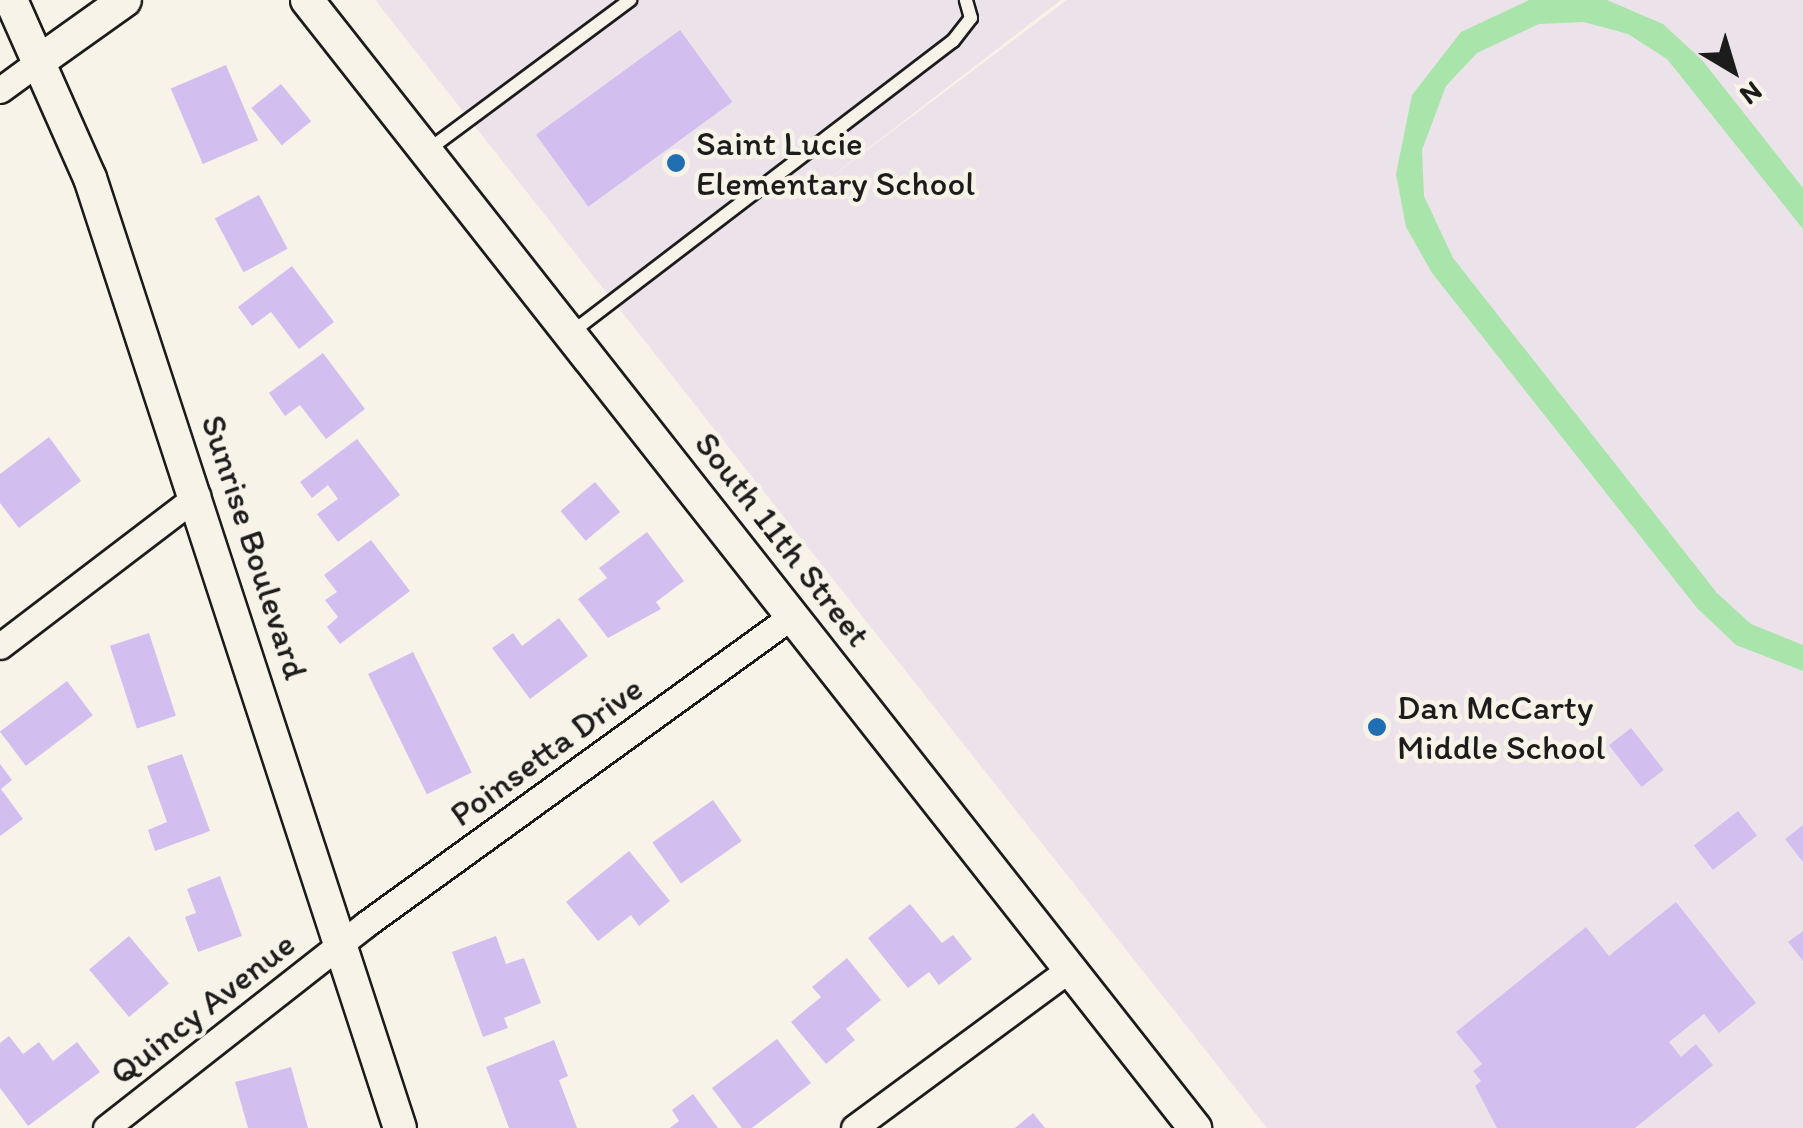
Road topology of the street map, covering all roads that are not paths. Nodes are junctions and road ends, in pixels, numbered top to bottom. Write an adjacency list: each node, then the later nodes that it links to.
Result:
1 (11, 0): 6 (street, Sunrise Boulevard)
2 (125, 0): 6 (street)
3 (307, 0): 8 (street, South 11th Street)
4 (630, 0): 8 (lane)
5 (966, 0): 9 (lane)
6 (41, 60): 7 (street); 10 (street, Sunrise Boulevard)
7 (0, 90)
8 (426, 151): 9 (street, South 11th Street)
9 (570, 333): 11 (street, South 11th Street)
10 (196, 496): 12 (street); 13 (street, Sunrise Boulevard)
11 (792, 616): 13 (street, Poinsetta Drive); 14 (street, South 11th Street)
12 (0, 646)
13 (342, 942): 15 (street, Quincy Avenue); 16 (street, Sunrise Boulevard)
14 (1070, 969): 17 (street); 18 (street, South 11th Street)
15 (106, 1128)
16 (400, 1128)
17 (854, 1128)
18 (1195, 1128)

